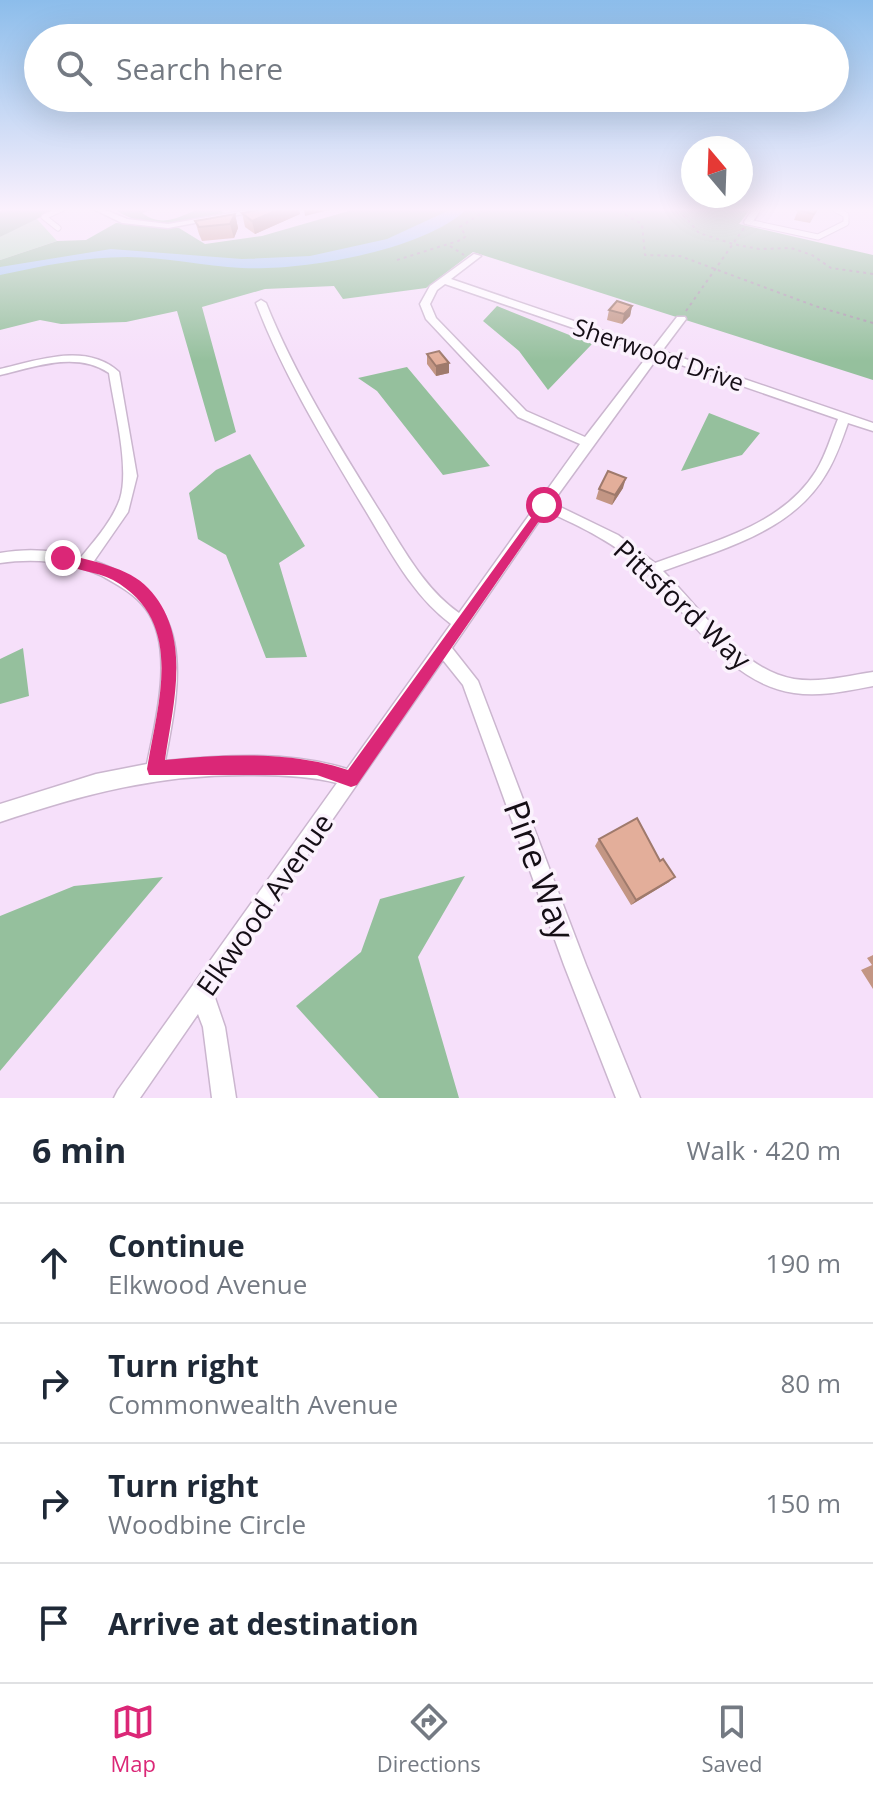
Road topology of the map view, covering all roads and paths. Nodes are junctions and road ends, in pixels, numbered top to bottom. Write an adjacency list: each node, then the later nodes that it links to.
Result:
1 (473, 259): 7 (street)
2 (687, 259): 5 (path)
3 (722, 259): 5 (path)
4 (818, 259): 6 (path)
5 (714, 271): 9 (path); 10 (path)
6 (873, 274)
7 (444, 280): 11 (street, Sherwood Drive); 15 (street)
8 (261, 303): 20 (street)
9 (681, 319): 11 (street, Elkwood Avenue)
10 (873, 323)
11 (653, 352): 13 (street, Sherwood Drive); 15 (street, Elkwood Avenue)
12 (0, 372): 18 (street)
13 (845, 417): 14 (street, Sherwood Drive); 19 (street)
14 (873, 427)
15 (587, 443): 16 (street, Elkwood Avenue)
16 (544, 505): 19 (street, Pittsford Way); 20 (street, Elkwood Avenue)
17 (0, 558): 18 (street)
18 (85, 563): 23 (street)
19 (653, 569): 22 (street, Pittsford Way)
20 (460, 622): 21 (street, Elkwood Avenue)
21 (443, 649): 24 (street, Elkwood Avenue); 29 (street, Pine Way)
22 (873, 679)
23 (155, 769): 24 (street); 25 (street)
24 (351, 779): 26 (street, Elkwood Avenue)
25 (0, 813)
26 (202, 991): 27 (street, Elkwood Avenue); 28 (street)
27 (126, 1098)
28 (224, 1098)
29 (628, 1098)

